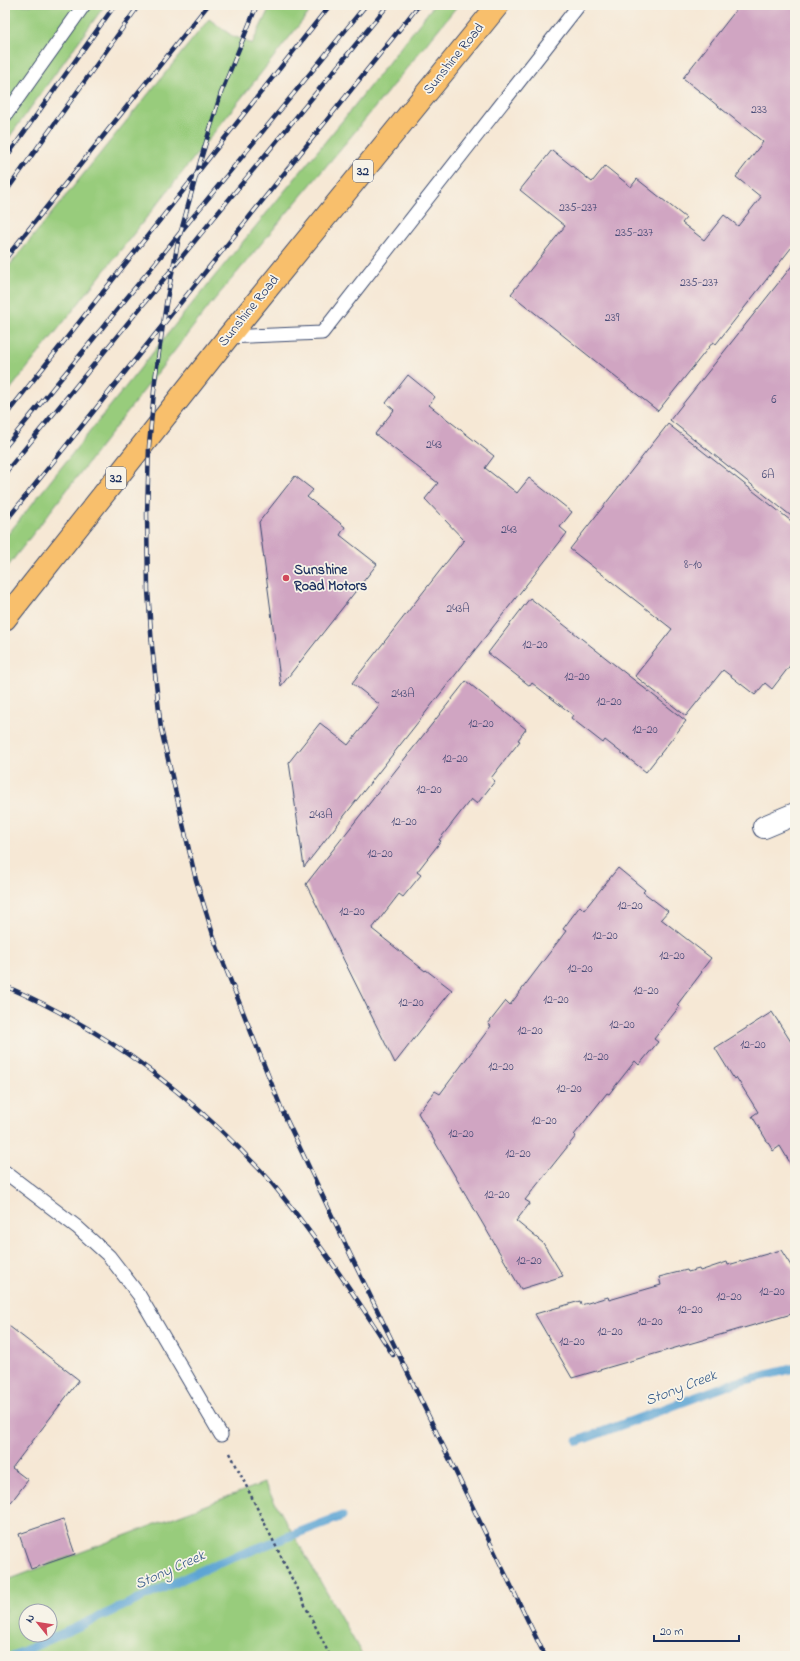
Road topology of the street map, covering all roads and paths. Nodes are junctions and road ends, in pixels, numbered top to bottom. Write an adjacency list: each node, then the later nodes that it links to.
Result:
1 (84, 5): 4 (lane)
2 (498, 5): 5 (main road, Sunshine Road / 32)
3 (579, 5): 5 (lane)
4 (5, 116)
5 (228, 337): 6 (main road, Sunshine Road / 32)
6 (5, 619)
7 (795, 814): 8 (street)
8 (764, 827)
9 (5, 1172): 10 (lane)
10 (221, 1435): 11 (path)
11 (330, 1656)

